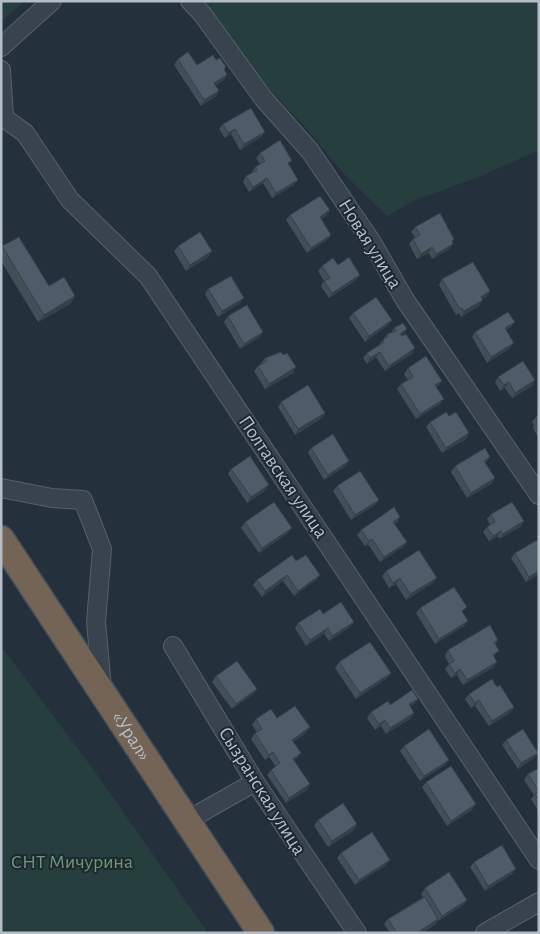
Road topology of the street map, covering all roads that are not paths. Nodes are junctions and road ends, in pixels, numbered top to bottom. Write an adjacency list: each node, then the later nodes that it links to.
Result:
1 (52, 1): 3 (street)
2 (190, 1): 7 (street, Новая улица)
3 (1, 47)
4 (1, 70): 5 (street)
5 (3, 116): 13 (street, Полтавская улица)
6 (1, 488): 10 (street)
7 (539, 496)
8 (1, 539): 10 (highway, «Урал»)
9 (173, 646): 11 (street, Сызранская улица)
10 (102, 694): 12 (highway, «Урал»)
11 (255, 782): 12 (street); 16 (street, Сызранская улица)
12 (186, 821): 15 (highway, «Урал»)
13 (539, 860)
14 (539, 902): 17 (street)
15 (261, 933)
16 (357, 933)
17 (486, 933)

